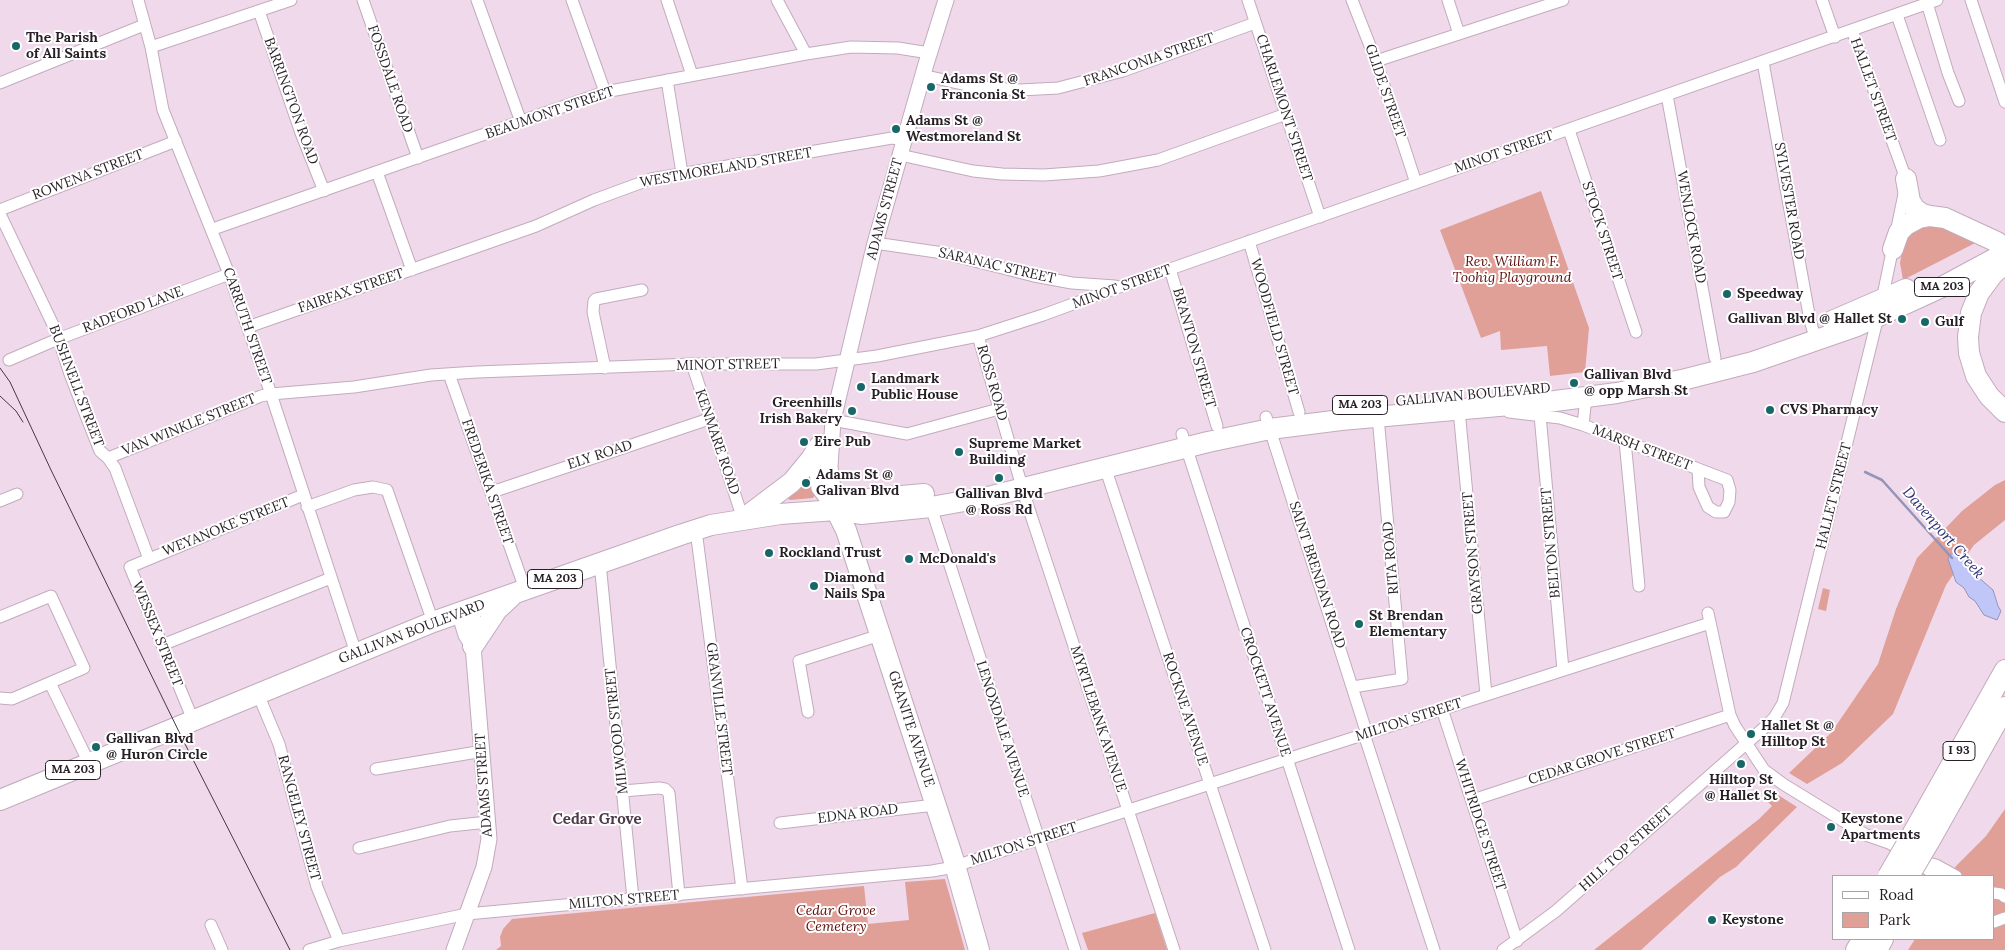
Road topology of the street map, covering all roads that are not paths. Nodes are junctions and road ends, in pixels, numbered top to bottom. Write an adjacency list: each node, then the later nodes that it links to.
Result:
1 (138, 0): 19 (street, CARRUTH STREET)
2 (291, 0): 16 (street)
3 (363, 0): 43 (street, FOSSDALE ROAD)
4 (477, 0): 37 (street)
5 (572, 0): 32 (street)
6 (668, 0): 29 (street)
7 (777, 0): 25 (street)
8 (946, 0): 24 (main road, ADAMS STREET)
9 (1248, 0): 18 (street, CHARLEMONT STREET)
10 (1352, 0): 26 (street, GLIDE STREET)
11 (1448, 0): 21 (street)
12 (1560, 0): 21 (street)
13 (1822, 0): 22 (street)
14 (1971, 0): 35 (street)
15 (1932, 2): 17 (street, MINOT STREET); 34 (street)
16 (258, 11): 23 (street); 48 (street, BARRINGTON ROAD)
17 (1897, 15): 20 (street, MINOT STREET); 40 (street)
18 (1256, 23): 28 (street, FRANCONIA STREET); 36 (street, CHARLEMONT STREET)
19 (144, 25): 23 (street, CARRUTH STREET); 31 (street)
20 (1852, 30): 22 (street, MINOT STREET); 46 (street, HALLET STREET)
21 (1460, 34): 26 (street)
22 (1835, 37): 27 (street, MINOT STREET)
23 (151, 47): 41 (street, CARRUTH STREET)
24 (929, 53): 25 (street, BEAUMONT STREET); 28 (main road, ADAMS STREET)
25 (806, 54): 29 (street, BEAUMONT STREET)
26 (1376, 61): 47 (street, GLIDE STREET)
27 (1764, 62): 33 (street, MINOT STREET); 67 (street, SYLVESTER ROAD)
28 (922, 75): 39 (main road, ADAMS STREET)
29 (692, 76): 30 (street, BEAUMONT STREET)
30 (667, 80): 32 (street, BEAUMONT STREET); 45 (street)
31 (0, 83)
32 (605, 92): 37 (street, BEAUMONT STREET)
33 (1667, 95): 38 (street, MINOT STREET); 70 (street, WENLOCK ROAD)
34 (1960, 101)
35 (2005, 102)
36 (1286, 114): 42 (street); 52 (street, CHARLEMONT STREET)
37 (521, 122): 43 (street, BEAUMONT STREET)
38 (1568, 130): 47 (street, MINOT STREET); 66 (street, STOCK STREET)
39 (904, 140): 42 (main road, ADAMS STREET); 45 (street, WESTMORELAND STREET)
40 (1940, 140)
41 (176, 141): 49 (street, ROWENA STREET); 53 (street, CARRUTH STREET)
42 (900, 155): 55 (main road, ADAMS STREET)
43 (418, 158): 44 (street, BEAUMONT STREET)
44 (377, 172): 48 (street, BEAUMONT STREET); 60 (street, FAIRFAX STREET)
45 (682, 173): 60 (street, WESTMORELAND STREET)
46 (1904, 176): 51 (highway); 57 (street, HALLET STREET)
47 (1416, 183): 52 (street, MINOT STREET)
48 (324, 191): 53 (street, BEAUMONT STREET)
49 (0, 210)
50 (0, 214): 69 (street, BUSHNELL STREET)
51 (1930, 216): 56 (highway); 57 (highway)
52 (1320, 217): 54 (street, MINOT STREET)
53 (213, 229): 61 (street, CARRUTH STREET)
54 (1249, 242): 59 (street, MINOT STREET); 81 (street, WOODFIELD STREET)
55 (875, 243): 62 (street, SARANAC STREET); 72 (main road, ADAMS STREET)
56 (2002, 244): 64 (highway, GALLIVAN BOULEVARD / MA 203)
57 (1893, 249): 64 (street, HALLET STREET)
58 (2005, 264): 82 (highway)
59 (1170, 269): 62 (street, MINOT STREET); 88 (street, BRANTON STREET)
60 (412, 270): 65 (street, FAIRFAX STREET)
61 (229, 274): 65 (street, CARRUTH STREET); 69 (street, RADFORD LANE)
62 (1119, 286): 68 (street, MINOT STREET)
63 (642, 290): 74 (street)
64 (1880, 308): 67 (highway, GALLIVAN BOULEVARD / MA 203); 132 (street, HALLET STREET)
65 (248, 327): 76 (street, CARRUTH STREET)
66 (1636, 332)
67 (1814, 334): 70 (highway, GALLIVAN BOULEVARD / MA 203); 77 (highway, GALLIVAN BOULEVARD / MA 203)
68 (978, 336): 72 (street, MINOT STREET); 79 (street, ROSS ROAD)
69 (58, 339): 71 (street, RADFORD LANE); 92 (street, BUSHNELL STREET)
70 (1715, 358): 78 (highway, GALLIVAN BOULEVARD / MA 203)
71 (9, 360)
72 (848, 360): 73 (street, MINOT STREET); 85 (main road, ADAMS STREET)
73 (692, 364): 74 (street, MINOT STREET); 84 (street, KENMARE ROAD)
74 (605, 368): 75 (street, MINOT STREET)
75 (449, 374): 76 (street, MINOT STREET); 96 (street, FREDERIKA STREET)
76 (271, 394): 92 (street, VAN WINKLE STREET); 98 (street, CARRUTH STREET)
77 (1586, 397): 78 (highway, GALLIVAN BOULEVARD / MA 203); 87 (street, MARSH STREET)
78 (1541, 402): 80 (highway, GALLIVAN BOULEVARD / MA 203); 81 (highway, GALLIVAN BOULEVARD / MA 203); 87 (street, GALLIVAN BOULEVARD); 117 (street, BELTON STREET)
79 (999, 409): 85 (street); 95 (street, ROSS ROAD)
80 (1468, 410): 83 (highway, GALLIVAN BOULEVARD / MA 203); 123 (street, GRAYSON STREET)
81 (1299, 412): 86 (highway, GALLIVAN BOULEVARD / MA 203)
82 (2005, 412)
83 (1378, 417): 86 (highway, GALLIVAN BOULEVARD / MA 203); 120 (street, RITA ROAD)
84 (709, 419): 96 (street, ELY ROAD); 103 (street, KENMARE ROAD)
85 (833, 420): 91 (main road, ADAMS STREET); 102 (main road, ADAMS STREET)
86 (1268, 423): 88 (highway, GALLIVAN BOULEVARD / MA 203); 89 (highway, GALLIVAN BOULEVARD / MA 203); 120 (street, SAINT BRENDAN ROAD)
87 (1583, 424): 90 (street, MARSH STREET)
88 (1217, 426): 89 (highway, GALLIVAN BOULEVARD / MA 203)
89 (1184, 440): 93 (highway, GALLIVAN BOULEVARD / MA 203); 95 (highway, GALLIVAN BOULEVARD / MA 203); 134 (street, CROCKETT AVENUE)
90 (1624, 441): 94 (street, MARSH STREET); 108 (street)
91 (820, 445): 102 (main road, ADAMS STREET); 103 (highway)
92 (108, 458): 105 (street, BUSHNELL STREET)
93 (1105, 467): 95 (highway, GALLIVAN BOULEVARD / MA 203); 137 (street, ROCKNE AVENUE)
94 (1698, 469): 94 (street, MARSH STREET)
95 (1021, 482): 101 (highway, GALLIVAN BOULEVARD / MA 203); 102 (highway, GALLIVAN BOULEVARD / MA 203); 142 (street, MYRTLEBANK AVENUE)
96 (492, 492): 109 (street, FREDERIKA STREET)
97 (17, 494): 99 (street)
98 (303, 496): 100 (street, CARRUTH STREET); 105 (street, WEYANOKE STREET)
99 (0, 501)
100 (307, 507): 107 (street, CARRUTH STREET); 112 (street)
101 (931, 507): 102 (highway, GALLIVAN BOULEVARD / MA 203); 146 (street, LENOXDALE AVENUE)
102 (836, 510): 103 (highway, GALLIVAN BOULEVARD / MA 203); 113 (highway, GRANITE AVENUE)
103 (743, 518): 104 (highway, GALLIVAN BOULEVARD / MA 203)
104 (696, 530): 106 (highway, GALLIVAN BOULEVARD / MA 203); 154 (street, GRANVILLE STREET)
105 (149, 559): 114 (street, WESSEX STREET)
106 (600, 563): 109 (highway, GALLIVAN BOULEVARD / MA 203); 138 (street, MILWOOD STREET)
107 (330, 578): 114 (street); 116 (street, CARRUTH STREET)
108 (1639, 586)
109 (520, 591): 110 (highway, GALLIVAN BOULEVARD / MA 203); 115 (highway)
110 (465, 610): 112 (highway, GALLIVAN BOULEVARD / MA 203); 115 (main road, ADAMS STREET)
111 (0, 617): 119 (street)
112 (433, 622): 116 (highway, GALLIVAN BOULEVARD / MA 203)
113 (880, 635): 127 (street); 141 (highway, GRANITE AVENUE)
114 (162, 645): 129 (street, WESSEX STREET)
115 (473, 646): 133 (main road, ADAMS STREET)
116 (356, 653): 122 (highway, GALLIVAN BOULEVARD / MA 203)
117 (1563, 670): 123 (street, MILTON STREET); 128 (street, MILTON STREET)
118 (2005, 670): 145 (highway, I 93)
119 (50, 683): 124 (street); 135 (street)
120 (1353, 687): 131 (street, SAINT BRENDAN ROAD)
121 (2005, 688): 145 (highway, I 93)
122 (258, 694): 129 (highway, GALLIVAN BOULEVARD / MA 203); 160 (street, RANGELEY STREET)
123 (1486, 695): 126 (street, MILTON STREET)
124 (0, 698)
125 (2005, 707): 145 (highway, I 93)
126 (1442, 709): 131 (street, MILTON STREET); 140 (street, WHITRIDGE STREET)
127 (808, 712)
128 (1730, 715): 132 (street); 140 (street, CEDAR GROVE STREET)
129 (193, 720): 135 (highway, GALLIVAN BOULEVARD / MA 203)
130 (2005, 724): 145 (highway, I 93)
131 (1365, 734): 134 (street, MILTON STREET); 169 (street, SAINT BRENDAN ROAD)
132 (1746, 743): 149 (street); 159 (street, HILL TOP STREET)
133 (482, 751): 136 (street); 143 (main road, ADAMS STREET)
134 (1286, 759): 137 (street, MILTON STREET); 168 (street, CROCKETT AVENUE)
135 (88, 763): 139 (highway, GALLIVAN BOULEVARD / MA 203)
136 (376, 769)
137 (1210, 784): 142 (street, MILTON STREET); 167 (street, ROCKNE AVENUE)
138 (623, 791): 155 (street); 156 (street, MILWOOD STREET)
139 (0, 800)
140 (1472, 800): 159 (street, WHITRIDGE STREET)
141 (935, 805): 144 (street, EDNA ROAD); 148 (highway, GRANITE AVENUE)
142 (1128, 810): 146 (street, MILTON STREET); 166 (street, MYRTLEBANK AVENUE)
143 (488, 822): 147 (street); 157 (main road, ADAMS STREET)
144 (780, 823)
145 (1924, 839): 149 (highway, I 93); 150 (highway, I 93, bridge); 151 (highway, I 93)
146 (1038, 840): 148 (street, MILTON STREET); 165 (street, LENOXDALE AVENUE)
147 (359, 848)
148 (956, 866): 154 (street, MILTON STREET); 164 (highway, GRANITE AVENUE)
149 (1916, 871): 152 (street); 153 (street)
150 (1889, 875)
151 (1899, 875)
152 (1936, 875)
153 (1954, 875)
154 (742, 889): 155 (street, MILTON STREET)
155 (679, 894): 156 (street, MILTON STREET)
156 (633, 899): 157 (street, MILTON STREET)
157 (467, 914): 160 (street, MILTON STREET); 163 (main road, ADAMS STREET)
158 (211, 925): 162 (street)
159 (1517, 941): 170 (street, HILL TOP STREET)
160 (339, 942): 161 (street, MILTON STREET)
161 (310, 949)
162 (222, 950)
163 (454, 950)
164 (979, 950)
165 (1075, 950)
166 (1174, 950)
167 (1265, 950)
168 (1349, 950)
169 (1434, 950)
170 (1503, 950)

